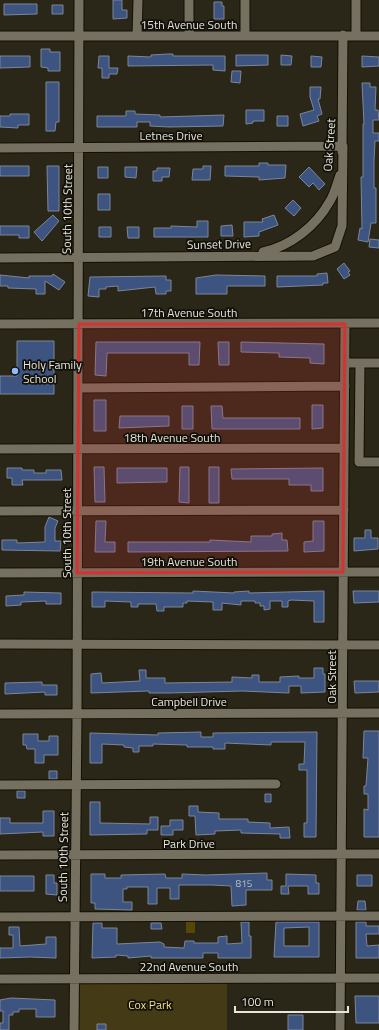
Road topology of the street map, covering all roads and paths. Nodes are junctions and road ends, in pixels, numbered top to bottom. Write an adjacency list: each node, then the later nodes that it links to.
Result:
1 (80, 0): 9 (street, South 10th Street)
2 (138, 0): 10 (street)
3 (189, 0): 11 (street)
4 (245, 0): 6 (street)
5 (356, 0): 12 (street)
6 (245, 35): 7 (street, 15th Avenue South); 11 (street, 15th Avenue South)
7 (343, 35): 12 (street, 15th Avenue South); 14 (street, Oak Street)
8 (0, 36): 9 (street, 15th Avenue South)
9 (80, 36): 10 (street, 15th Avenue South); 15 (street, South 10th Street)
10 (137, 36): 11 (street, 15th Avenue South)
11 (189, 36)
12 (356, 36): 13 (street, 15th Avenue South)
13 (379, 36)
14 (343, 146): 15 (street, Letnes Drive); 17 (street, Oak Street); 17 (street, Sunset Drive)
15 (80, 147): 16 (street, Letnes Drive); 19 (street, South 10th Street)
16 (0, 148)
17 (249, 256): 19 (street, Sunset Drive)
18 (0, 258): 19 (street, Sunset Drive)
19 (79, 258): 22 (street, South 10th Street)
20 (379, 323): 23 (street, 17th Avenue South)
21 (0, 324): 22 (street, 17th Avenue South)
22 (78, 324): 23 (street, 17th Avenue South); 28 (street, South 10th Street)
23 (345, 324): 24 (street, Oak Street)
24 (345, 363): 25 (street); 27 (street, Oak Street)
25 (360, 363): 26 (street); 30 (street)
26 (379, 363)
27 (345, 386): 28 (street); 29 (street, Oak Street)
28 (78, 388): 32 (street, South 10th Street)
29 (344, 420): 30 (street); 31 (street, Oak Street)
30 (359, 420): 34 (street)
31 (344, 448): 32 (street, 18th Avenue South); 35 (street, Oak Street)
32 (78, 449): 33 (street, 18th Avenue South); 37 (street, South 10th Street)
33 (0, 450)
34 (379, 462)
35 (344, 510): 37 (street); 38 (street, Oak Street)
36 (0, 511): 37 (street)
37 (78, 511): 41 (street, South 10th Street)
38 (343, 572): 39 (street, 19th Avenue South); 41 (street, 19th Avenue South); 44 (street, Oak Street)
39 (379, 572)
40 (0, 573): 41 (street, 19th Avenue South)
41 (77, 573): 43 (street, South 10th Street)
42 (0, 644): 43 (street)
43 (77, 644): 44 (street); 49 (street, South 10th Street)
44 (343, 645): 45 (street); 46 (street, Oak Street)
45 (379, 645)
46 (342, 713): 47 (street, Campbell Drive); 49 (street, Campbell Drive); 53 (street, Oak Street)
47 (379, 713)
48 (0, 714): 49 (street, Campbell Drive)
49 (77, 714): 50 (street, South 10th Street)
50 (76, 784): 51 (street); 52 (street); 55 (street, South 10th Street)
51 (276, 784)
52 (0, 785)
53 (342, 854): 54 (street, Park Drive); 55 (street, Park Drive); 60 (street, Oak Street)
54 (379, 854)
55 (75, 855): 56 (street, Park Drive); 57 (street, South 10th Street)
56 (0, 856)
57 (74, 916): 59 (street); 60 (street); 64 (street, South 10th Street)
58 (379, 916): 60 (street)
59 (0, 917)
60 (341, 917): 61 (street, Oak Street)
61 (341, 978): 62 (street, 22nd Avenue South); 64 (street, 22nd Avenue South); 66 (street, Oak Street)
62 (379, 978)
63 (0, 979): 64 (street, 22nd Avenue South)
64 (74, 979): 65 (street, South 10th Street)
65 (74, 1030)
66 (340, 1030)

